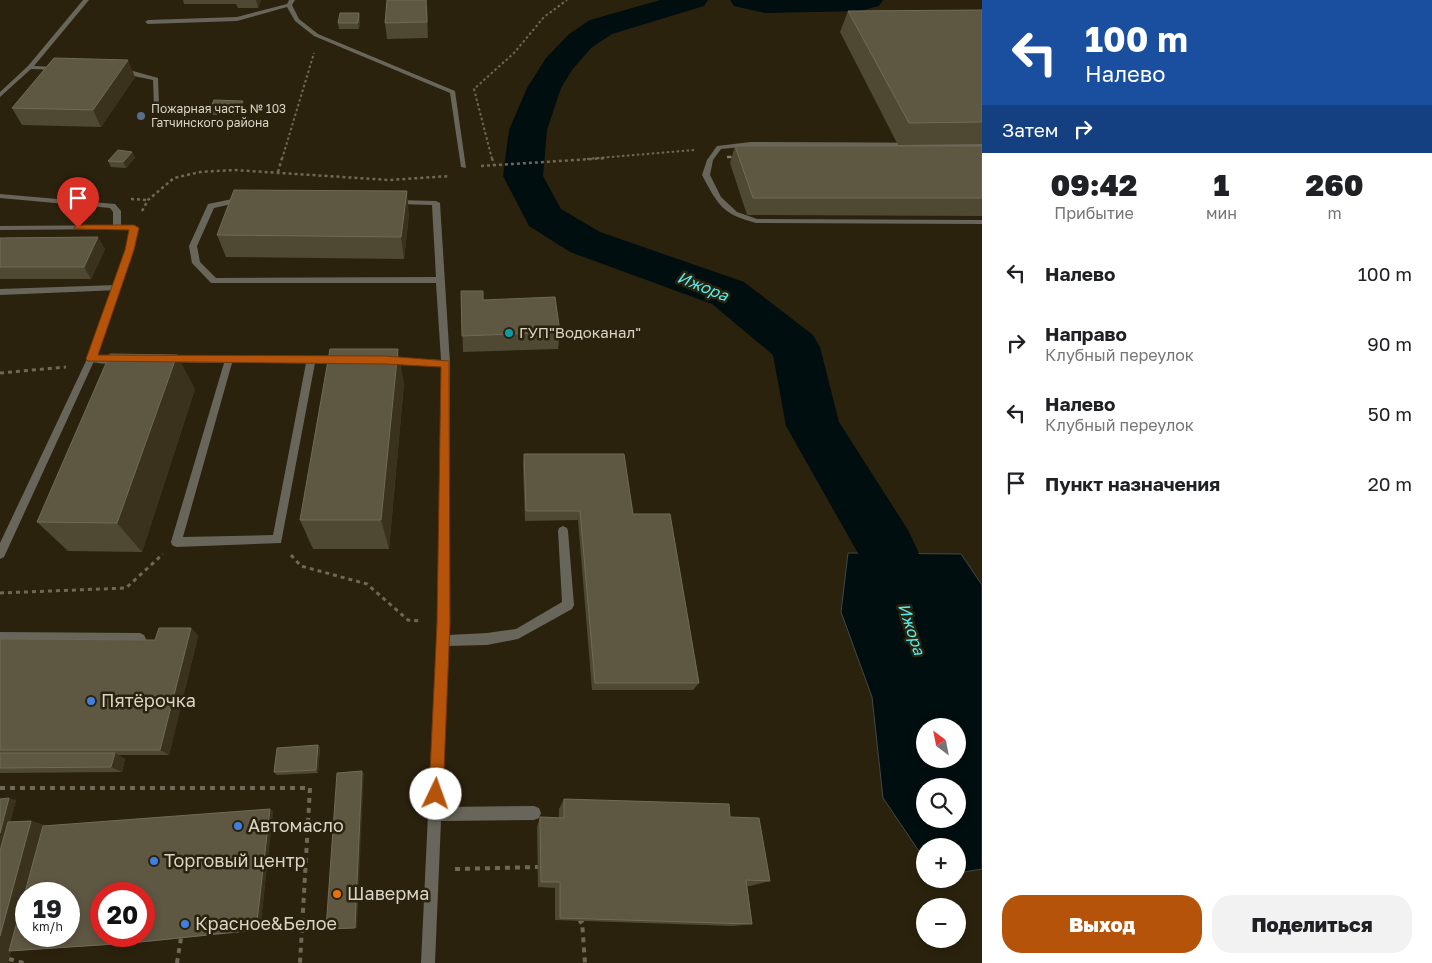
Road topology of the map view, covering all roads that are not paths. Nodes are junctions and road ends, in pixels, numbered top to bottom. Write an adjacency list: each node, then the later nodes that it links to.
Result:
1 (86, 0): 4 (street)
2 (291, 3): 3 (street); 10 (street)
3 (148, 22)
4 (30, 67): 5 (street); 7 (street)
5 (67, 70)
6 (114, 72): 8 (street)
7 (0, 95)
8 (203, 108)
9 (982, 145): 14 (street)
10 (464, 167)
11 (0, 196): 16 (street)
12 (247, 198): 17 (street)
13 (386, 202): 17 (street)
14 (982, 222)
15 (0, 228): 16 (street)
16 (117, 228): 18 (street)
17 (440, 280): 27 (street)
18 (116, 288): 19 (street); 26 (street)
19 (0, 292)
20 (127, 359): 26 (street)
21 (155, 359): 22 (street)
22 (229, 359): 25 (street); 25 (street)
23 (348, 360): 25 (street)
24 (376, 360): 27 (street)
25 (311, 361)
26 (90, 362): 29 (street)
27 (446, 363): 32 (street)
28 (563, 531): 32 (street)
29 (0, 554)
30 (0, 637): 31 (street)
31 (140, 639)
32 (443, 641): 34 (street)
33 (534, 813): 34 (street)
34 (435, 814): 35 (street)
35 (428, 963)

